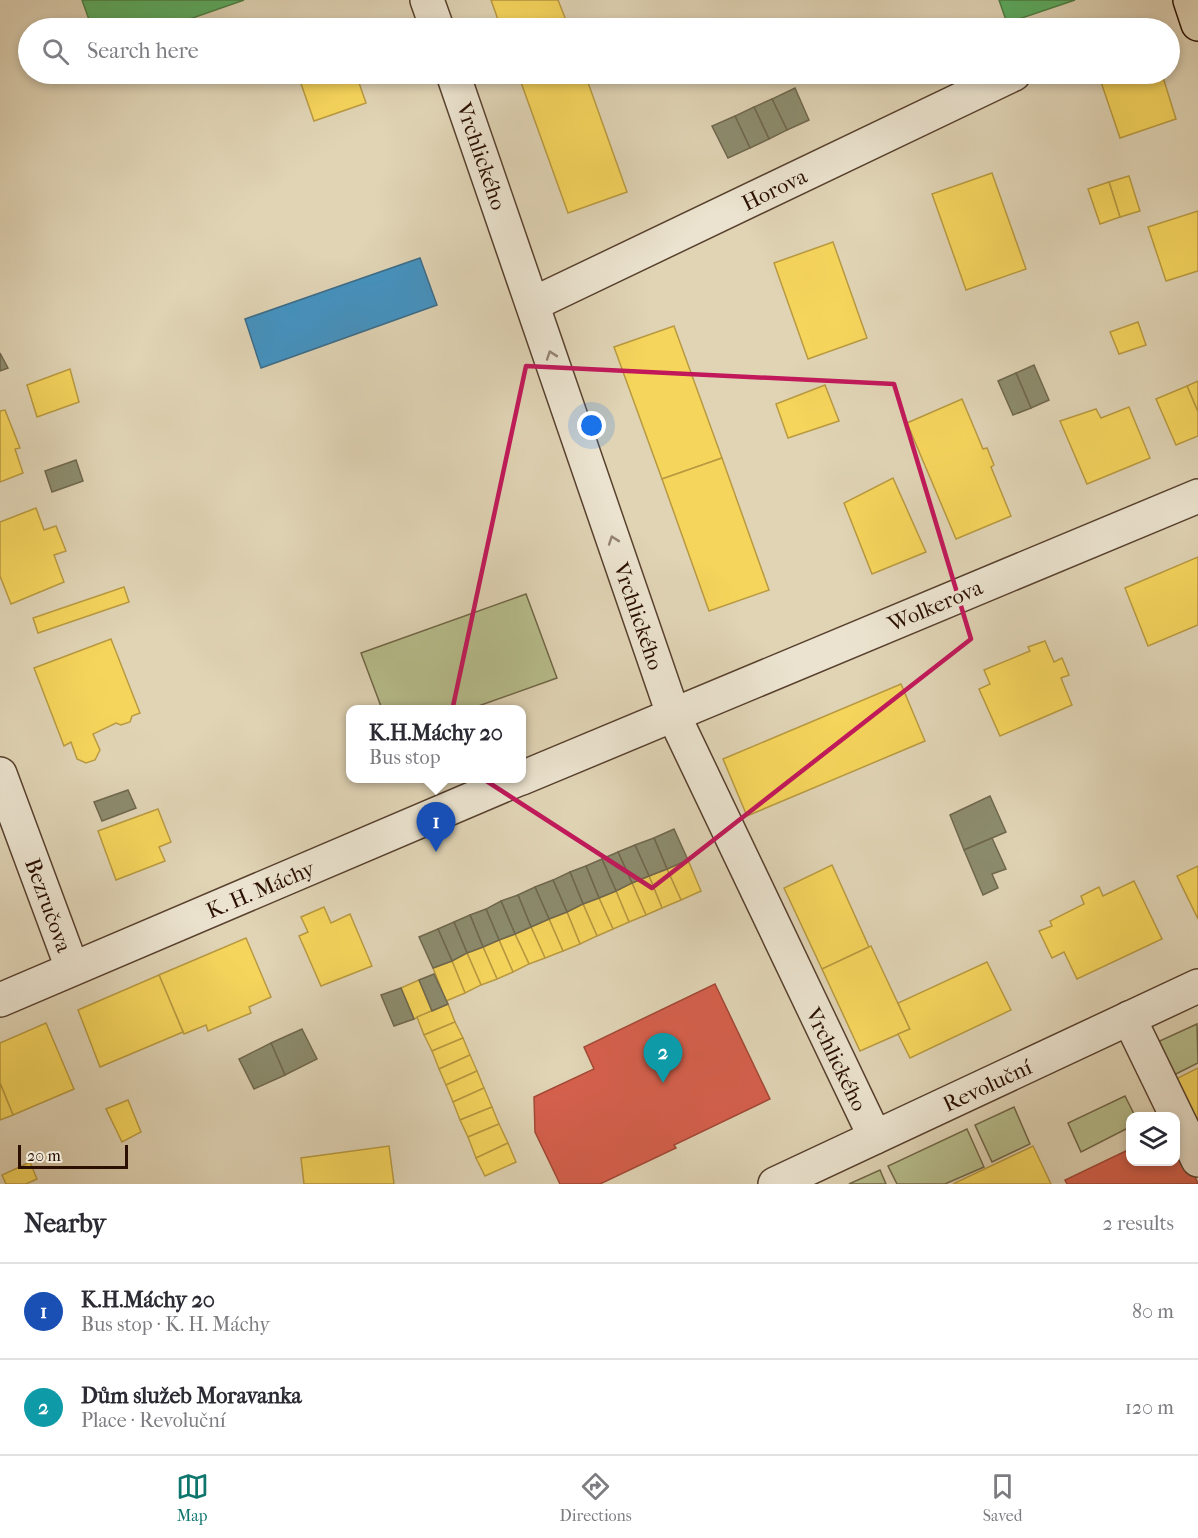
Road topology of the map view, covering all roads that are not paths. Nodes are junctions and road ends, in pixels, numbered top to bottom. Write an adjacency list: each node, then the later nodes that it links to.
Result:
1 (428, 0): 3 (street)
2 (1190, 0): 4 (main road)
3 (434, 18)
4 (1198, 24)
5 (456, 84): 7 (street, Vrchlického)
6 (993, 84): 7 (street, Horova)
7 (533, 304): 9 (street, Vrchlického, one-way to 7)
8 (1198, 496): 9 (street, Wolkerova)
9 (673, 714): 11 (street, K. H. Máchy); 17 (street, Vrchlického)
10 (0, 774): 13 (street, Bezručova)
11 (526, 776)
12 (509, 783): 13 (street, K. H. Máchy)
13 (72, 968): 15 (street, K. H. Máchy)
14 (1198, 986): 16 (street, Revoluční)
15 (0, 1000)
16 (1129, 1018): 17 (street, Revoluční); 18 (street)
17 (875, 1137): 19 (street, Revoluční)
18 (1198, 1160)
19 (775, 1184)

